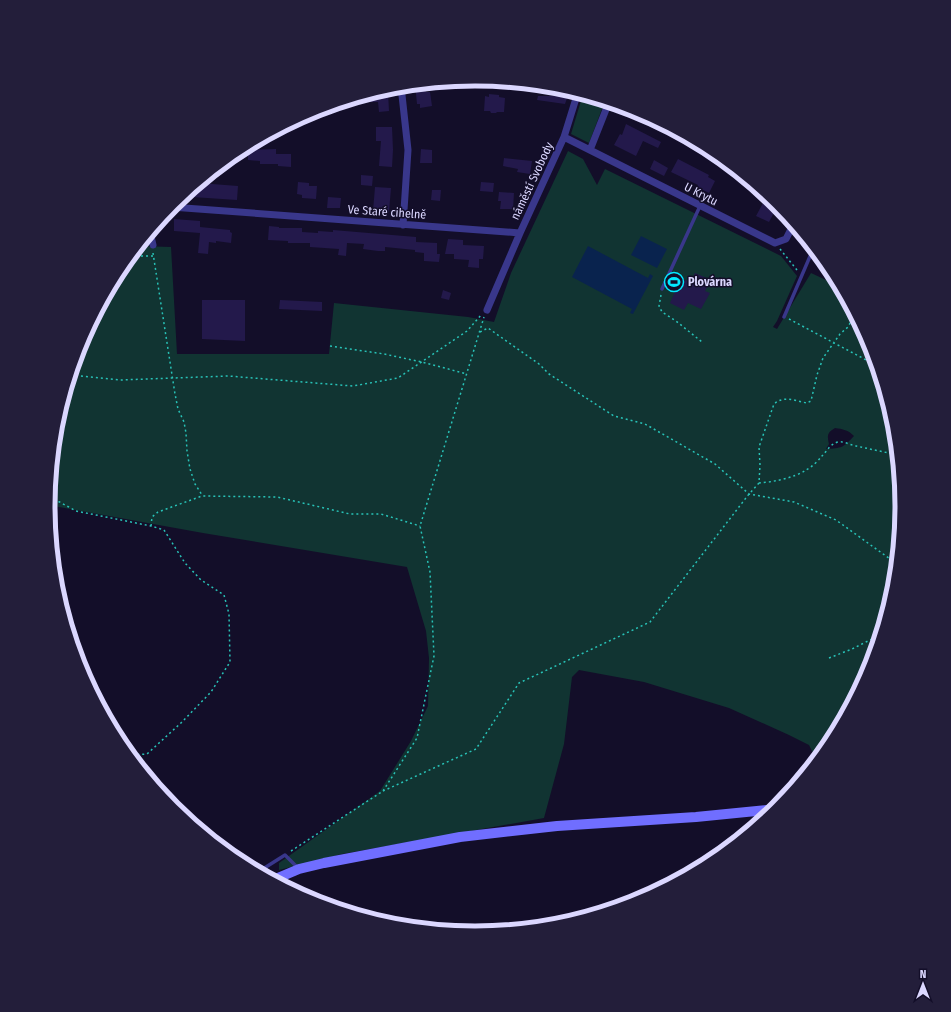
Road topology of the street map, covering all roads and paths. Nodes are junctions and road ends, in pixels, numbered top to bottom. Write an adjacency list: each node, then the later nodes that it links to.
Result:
1 (402, 92): 8 (street)
2 (576, 98): 4 (street, náměstí Svobody)
3 (607, 107): 5 (street)
4 (564, 137): 5 (street, náměstí Svobody); 10 (street, náměstí Svobody)
5 (590, 150): 6 (street, U Krytu)
6 (700, 206): 12 (street, U Krytu); 18 (lane)
7 (179, 208): 8 (street, Ve Staré cihelně)
8 (403, 225): 10 (street, Ve Staré cihelně)
9 (791, 228): 12 (street)
10 (520, 233): 19 (street)
11 (151, 238): 13 (street)
12 (775, 243): 17 (path)
13 (153, 245): 16 (path)
14 (811, 253): 17 (lane)
15 (138, 256): 16 (path)
16 (154, 256): 29 (path)
17 (802, 276): 20 (lane)
18 (662, 289): 23 (path)
19 (486, 310): 22 (path); 26 (path)
20 (784, 316): 24 (path)
21 (852, 319): 24 (path)
22 (480, 332): 27 (path); 33 (path)
23 (702, 342)
24 (833, 343): 30 (path); 32 (path)
25 (330, 346): 26 (path)
26 (422, 362): 27 (path); 29 (path)
27 (467, 374): 37 (path)
28 (76, 375): 29 (path)
29 (172, 378): 34 (path)
30 (880, 392)
31 (892, 454): 32 (path)
32 (759, 483): 33 (path)
33 (749, 494): 38 (path); 42 (path)
34 (202, 496): 36 (path); 37 (path)
35 (55, 500): 36 (path)
36 (151, 526): 41 (path)
37 (420, 526): 42 (path)
38 (892, 560)
39 (875, 637): 40 (path)
40 (829, 658)
41 (137, 755)
42 (383, 791): 44 (path)
43 (766, 810): 46 (street)
44 (285, 855): 45 (lane); 46 (lane)
45 (263, 869)
46 (299, 870): 47 (street)
47 (279, 878)

